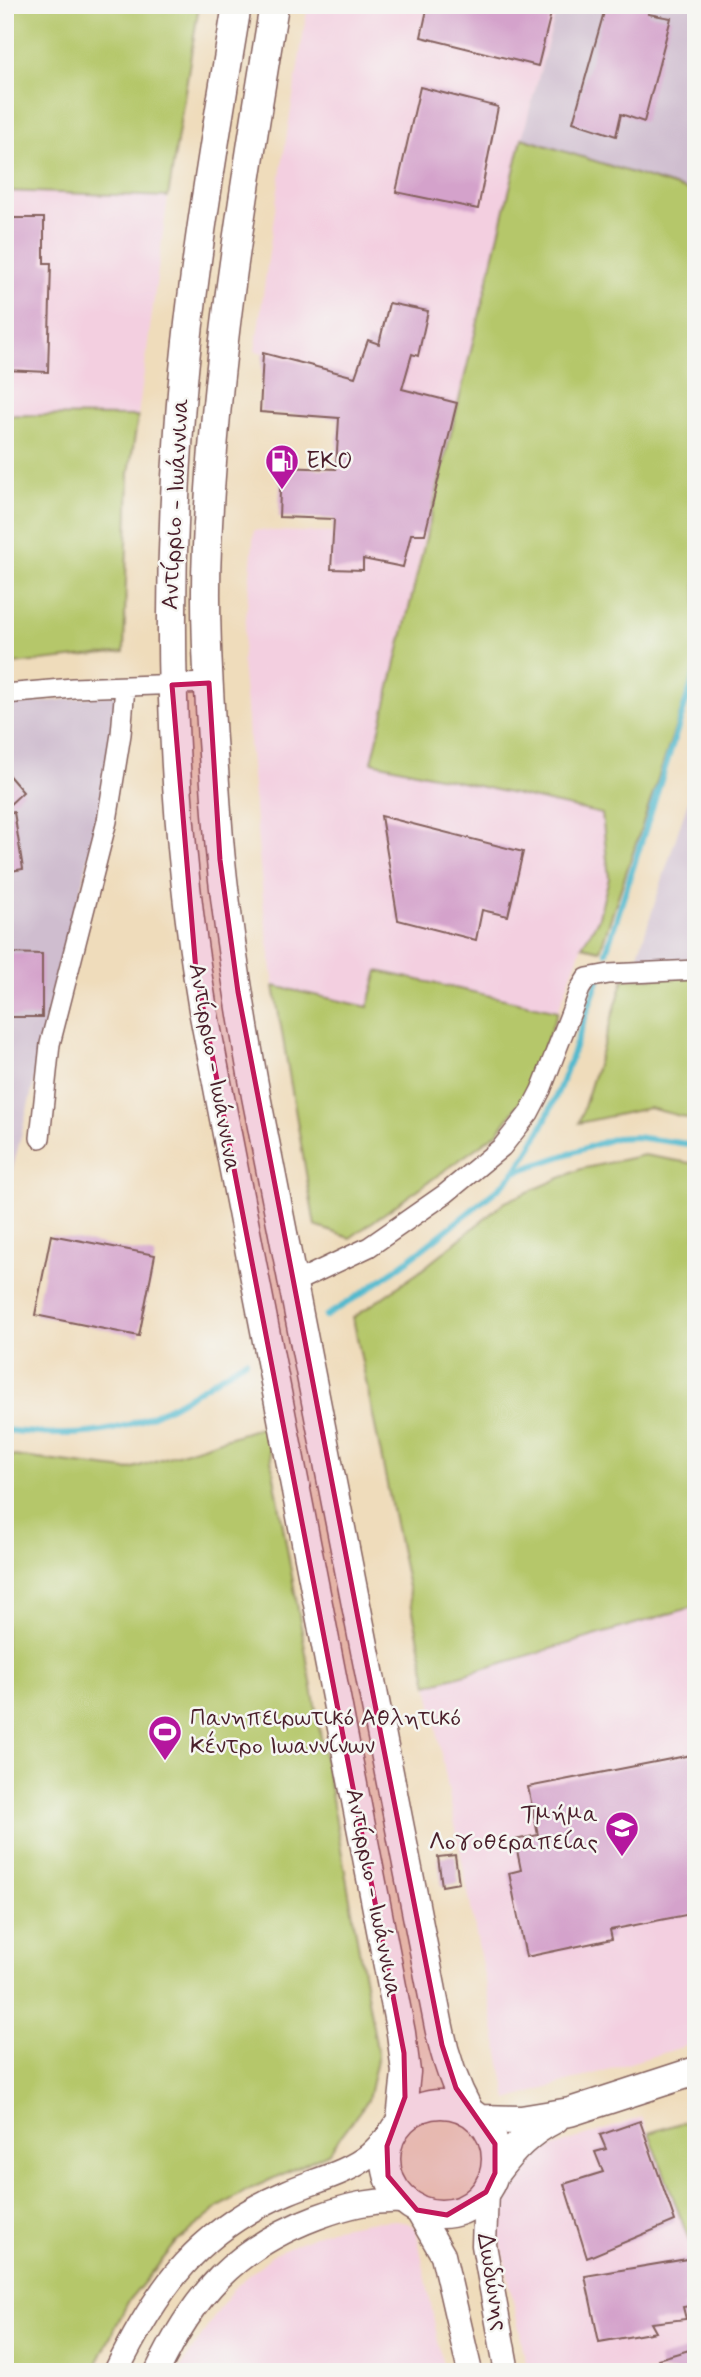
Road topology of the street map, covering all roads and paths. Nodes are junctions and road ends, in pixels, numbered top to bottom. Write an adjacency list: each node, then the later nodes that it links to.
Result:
1 (237, 5): 4 (highway, Αντίρριο - Ιωάννινα)
2 (274, 5): 3 (highway, Αντίρριο - Ιωάννινα)
3 (208, 683): 4 (street); 9 (highway, Αντίρριο - Ιωάννινα)
4 (172, 685): 5 (street); 13 (highway, Αντίρριο - Ιωάννινα)
5 (125, 687): 6 (street); 8 (street)
6 (5, 694)
7 (696, 970): 9 (street)
8 (40, 1138)
9 (293, 1283): 12 (highway, Αντίρριο - Ιωάννινα)
10 (696, 2071): 11 (highway)
11 (570, 2112): 12 (highway); 14 (highway)
12 (475, 2115): 13 (highway); 14 (highway)
13 (397, 2126): 15 (highway); 16 (main road)
14 (491, 2183): 15 (highway); 19 (main road, Δωδώνης)
15 (411, 2206): 17 (main road); 18 (main road, Δωδώνης)
16 (116, 2372)
17 (157, 2372)
18 (470, 2372)
19 (507, 2372)

